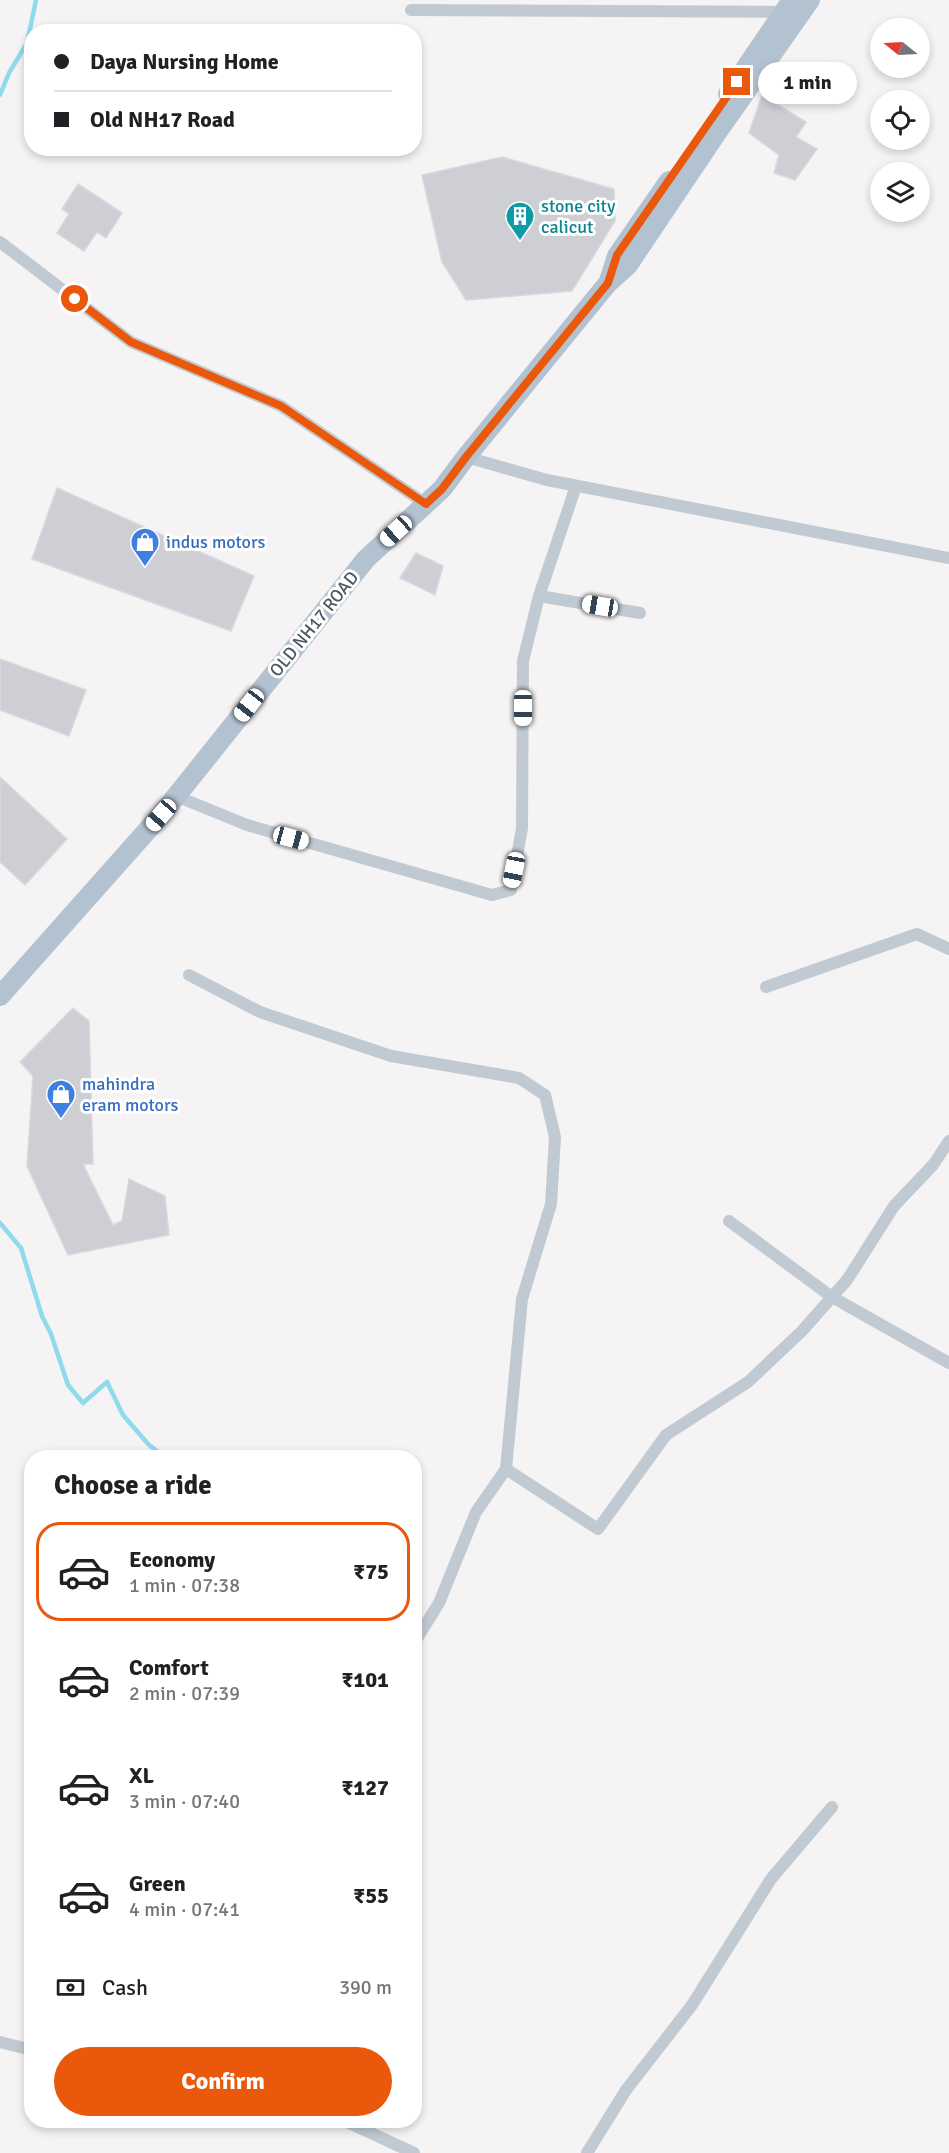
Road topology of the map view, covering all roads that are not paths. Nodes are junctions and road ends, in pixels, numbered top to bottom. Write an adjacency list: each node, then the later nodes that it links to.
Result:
1 (797, 6): 2 (street); 4 (main road, OLD NH17 ROAD)
2 (411, 10)
3 (0, 242): 6 (street)
4 (466, 457): 5 (street); 6 (main road, OLD NH17 ROAD)
5 (576, 486): 7 (street); 8 (street)
6 (426, 504): 10 (main road, OLD NH17 ROAD)
7 (949, 558)
8 (538, 596): 9 (street); 10 (street)
9 (640, 613)
10 (176, 796): 14 (main road, OLD NH17 ROAD)
11 (949, 949): 13 (street)
12 (189, 975): 19 (street)
13 (766, 987)
14 (0, 996)
15 (949, 1141): 17 (street)
16 (729, 1221): 17 (street)
17 (832, 1297): 18 (street); 19 (street)
18 (949, 1363)
19 (506, 1469): 20 (street)
20 (422, 1630)
21 (832, 1807): 26 (street)
22 (0, 2042): 23 (street)
23 (24, 2048)
24 (360, 2128): 25 (street)
25 (414, 2153)
26 (587, 2153)

